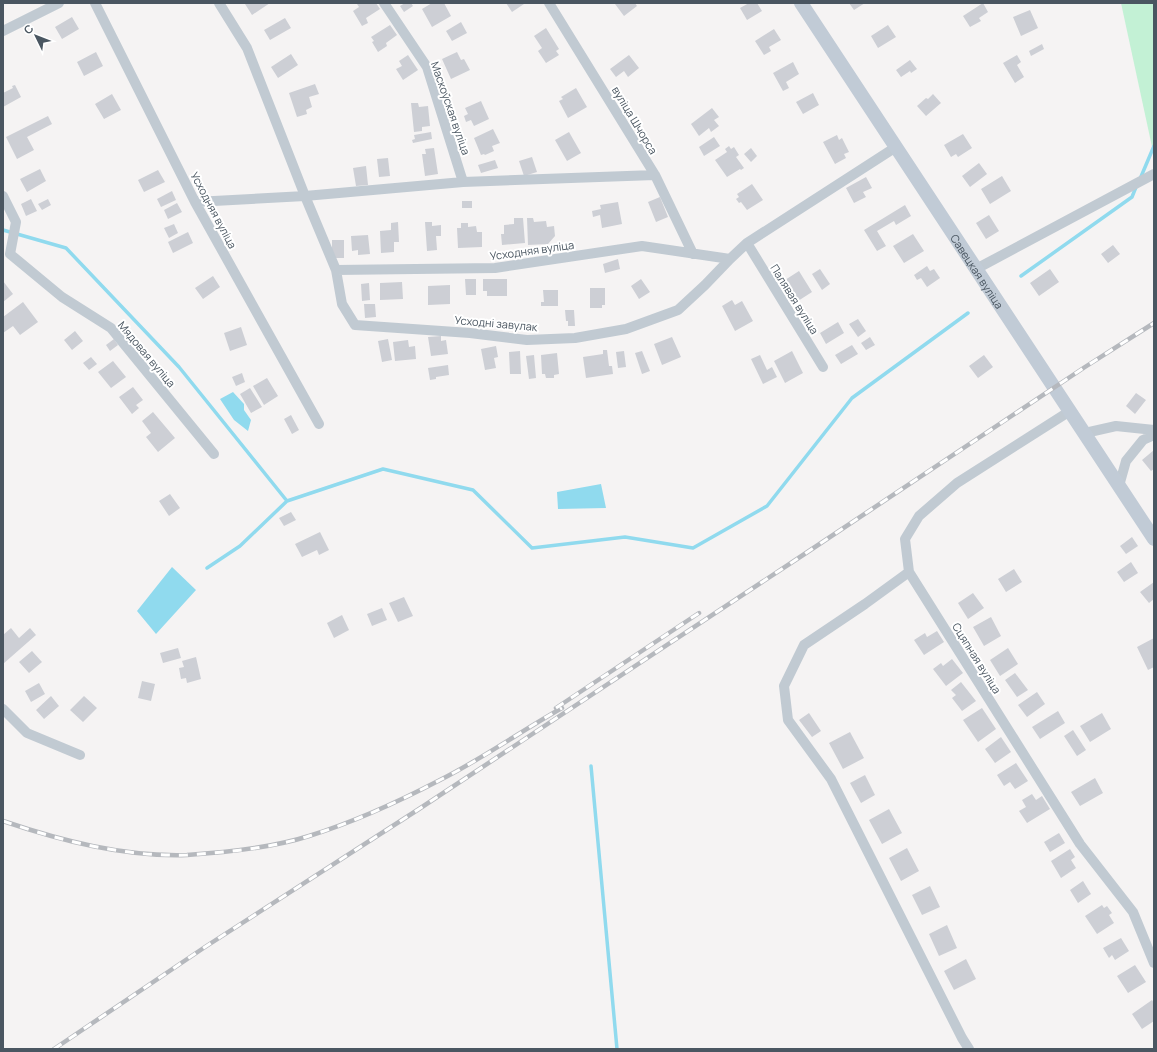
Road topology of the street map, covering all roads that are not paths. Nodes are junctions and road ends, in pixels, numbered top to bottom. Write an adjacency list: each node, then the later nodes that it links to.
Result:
1 (59, 3): 7 (street)
2 (95, 3): 14 (street, Усходняя вуліца)
3 (219, 3): 13 (street)
4 (384, 3): 11 (street, Маскоўская вуліца)
5 (549, 3): 10 (street, вуліца Шчорса)
6 (801, 3): 8 (main road, Савецкая вуліца)
7 (3, 31)
8 (896, 147): 15 (street, Усходні завулак); 19 (main road, Савецкая вуліца)
9 (1154, 174): 19 (street)
10 (655, 175): 11 (street); 16 (street, вуліца Шчорса)
11 (463, 182): 13 (street)
12 (3, 196): 17 (street)
13 (305, 196): 14 (street); 20 (street)
14 (195, 202): 23 (street, Усходняя вуліца)
15 (747, 244): 18 (street, Усходні завулак); 21 (street, Палявая вуліца)
16 (693, 254): 18 (street, Усходняя вуліца); 20 (street, Усходняя вуліца)
17 (6, 256): 27 (street, Мядовая вуліца)
18 (730, 258): 20 (street, Усходні завулак)
19 (976, 269): 22 (main road, Савецкая вуліца)
20 (336, 270)
21 (823, 367)
22 (1070, 411): 25 (main road, Савецкая вуліца); 30 (street, Сцяпная вуліца)
23 (320, 424)
24 (1154, 430): 25 (street)
25 (1085, 433): 28 (main road, Савецкая вуліца)
26 (1154, 435): 28 (street)
27 (214, 454)
28 (1119, 486): 29 (main road, Савецкая вуліца)
29 (1154, 539)
30 (909, 572): 33 (street, Сцяпная вуліца); 34 (street)
31 (3, 709): 32 (street)
32 (80, 755)
33 (1154, 963)
34 (969, 1049)

